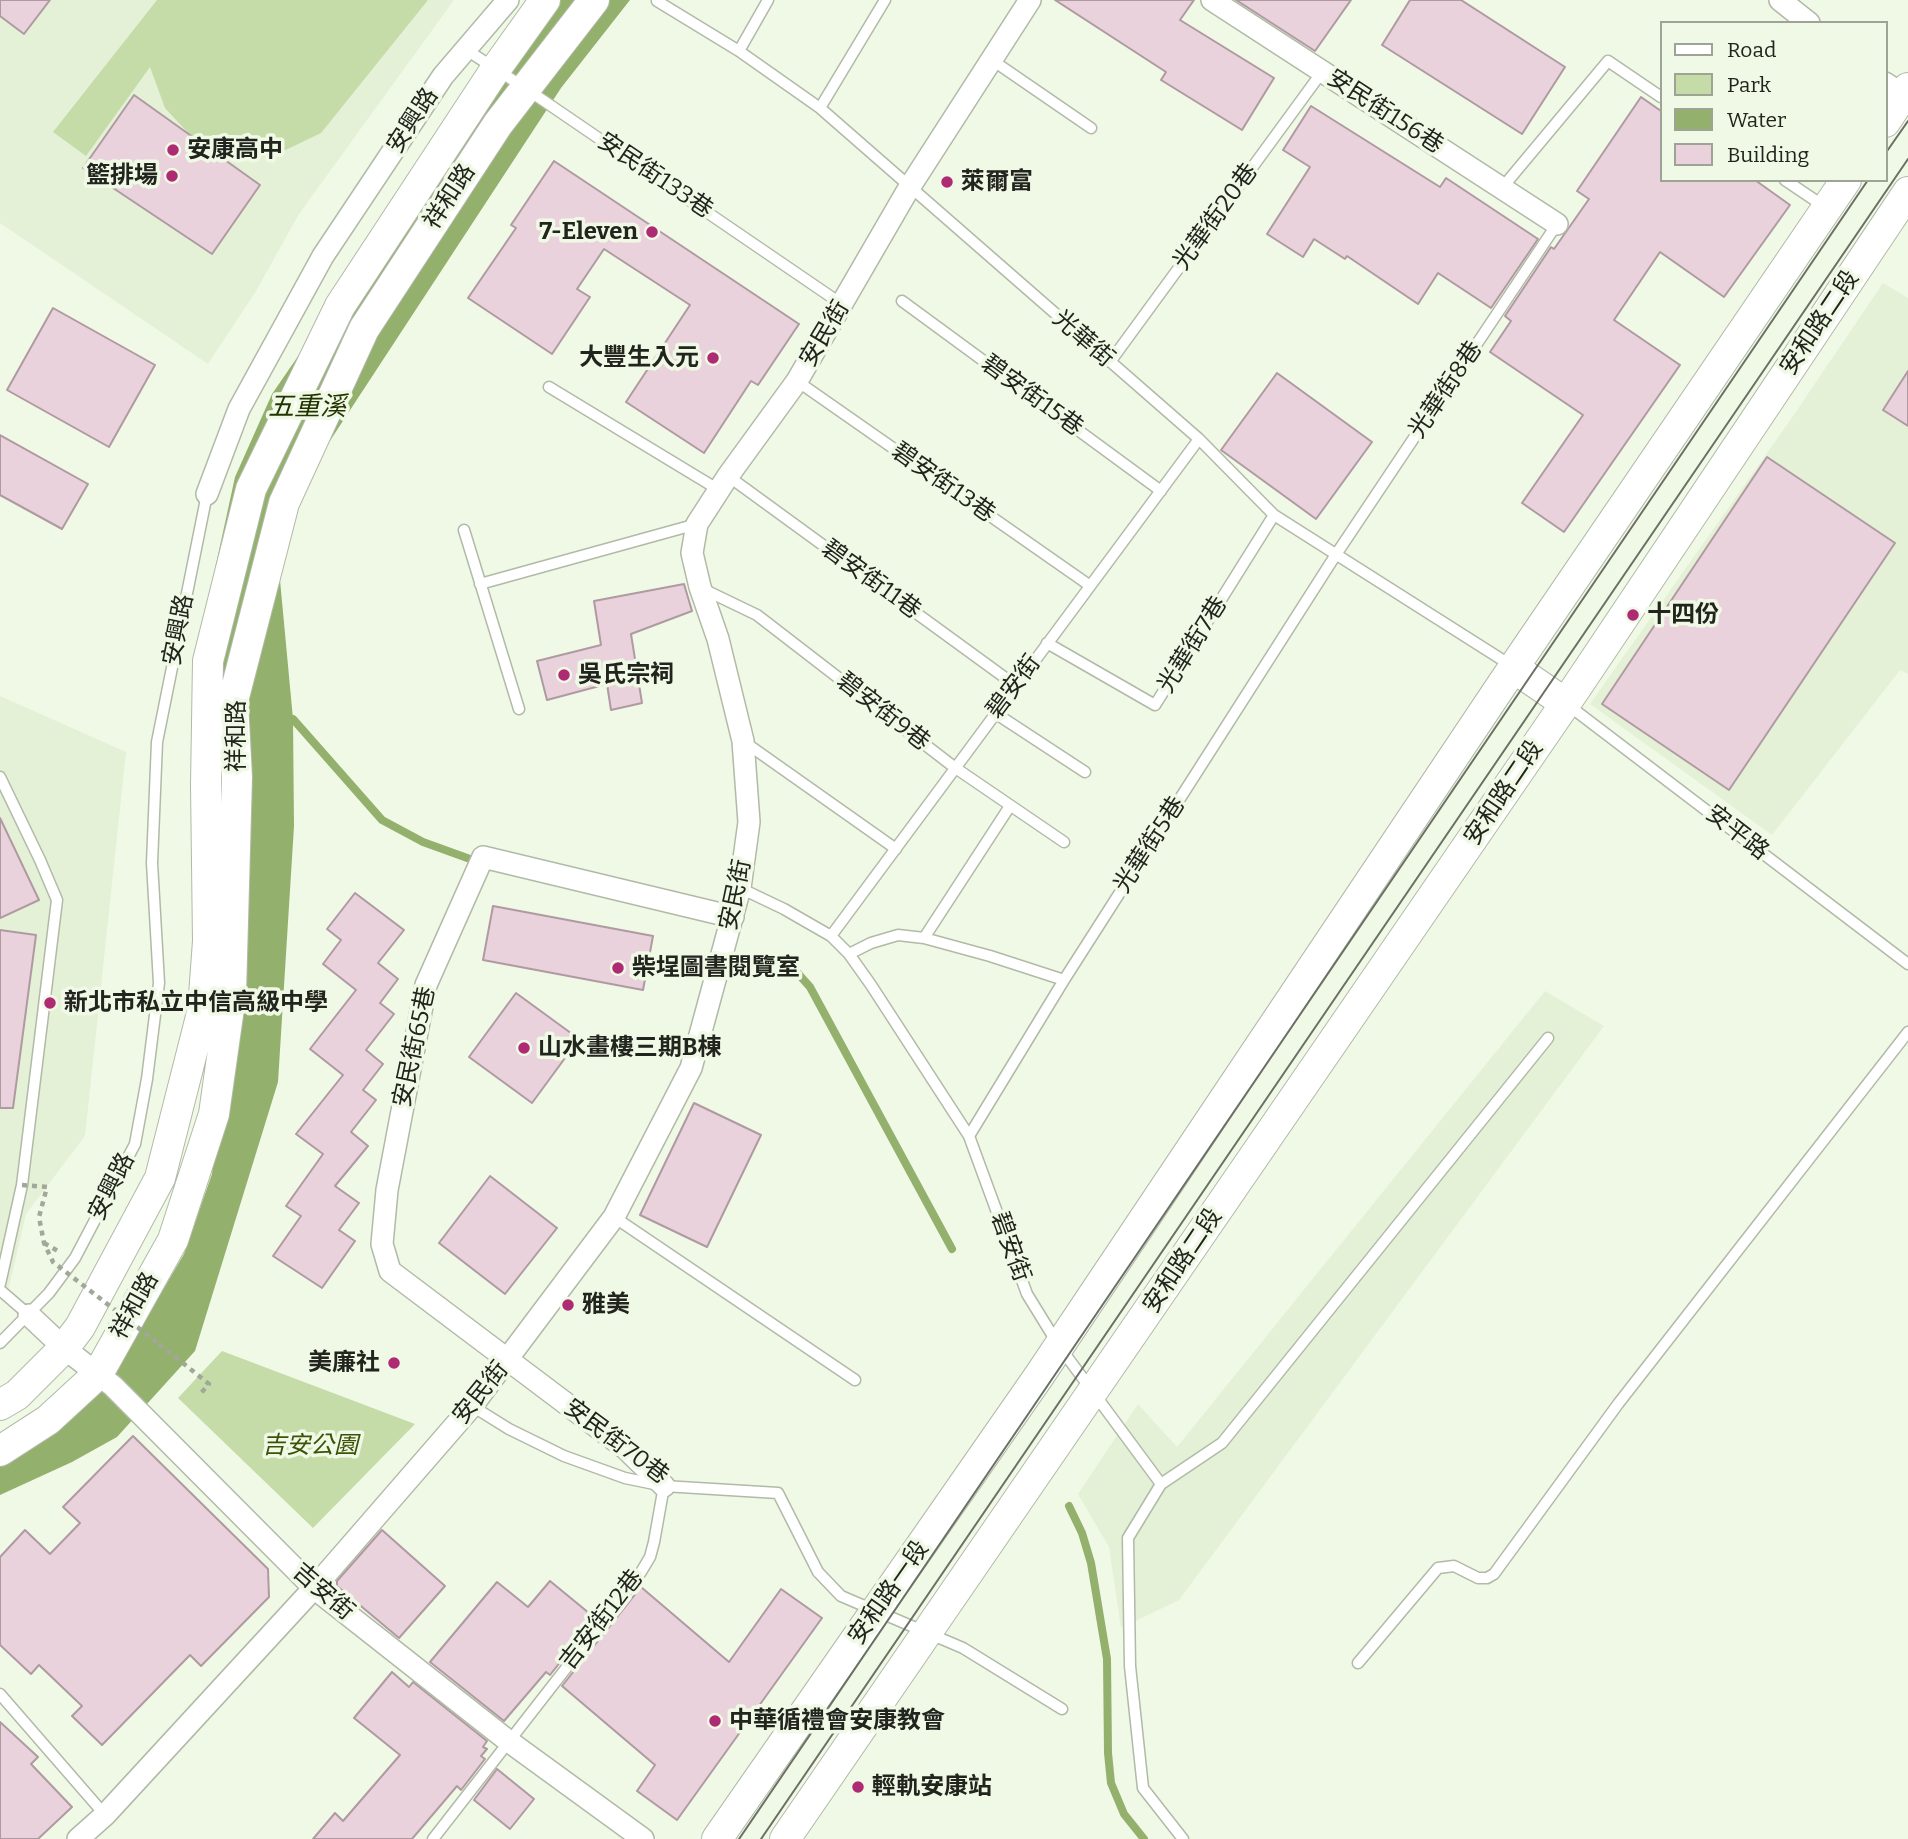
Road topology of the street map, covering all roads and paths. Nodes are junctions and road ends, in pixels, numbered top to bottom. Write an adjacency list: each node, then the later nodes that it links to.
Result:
1 (508, 0): 11 (street, 安興路)
2 (545, 0): 14 (main road, 祥和路)
3 (594, 0): 16 (main road, 祥和路)
4 (768, 0): 12 (lane)
5 (885, 0): 19 (lane)
6 (1030, 0): 13 (street, 安民街)
7 (1212, 0): 15 (street, 安民街156巷)
8 (1780, 0): 10 (street)
9 (657, 1): 12 (lane, 光華街)
10 (1806, 21)
11 (465, 49): 14 (lane, 安民街133巷); 37 (street, 安興路)
12 (739, 51): 19 (lane, 光華街)
13 (992, 60): 21 (lane); 24 (street, 安民街)
14 (495, 70): 16 (lane, 安民街133巷); 75 (main road, 祥和路)
15 (1322, 72): 25 (street, 安民街156巷); 31 (lane, 光華街20巷)
16 (525, 88): 30 (lane, 安民街133巷); 77 (main road, 祥和路)
17 (1901, 91): 20 (main road)
18 (1660, 96): 25 (lane)
19 (820, 108): 24 (lane, 光華街)
20 (1887, 118)
21 (1091, 128)
22 (1788, 182): 27 (lane)
23 (1845, 182): 27 (main road)
24 (909, 188): 30 (street, 安民街); 31 (lane, 光華街)
25 (1502, 188): 28 (street, 安民街156巷)
26 (1908, 192): 48 (main road, 安和路二段)
27 (1827, 208): 46 (main road)
28 (1557, 224): 41 (lane, 光華街8巷)
29 (902, 301): 36 (lane, 碧安街15巷)
30 (843, 305): 32 (street, 安民街)
31 (1110, 362): 34 (lane, 光華街)
32 (797, 381): 35 (street, 安民街); 43 (lane, 碧安街13巷)
33 (549, 387): 35 (lane, 碧安街11巷)
34 (1199, 439): 36 (lane, 碧安街); 38 (lane, 光華街)
35 (723, 483): 39 (street, 安民街); 47 (lane, 碧安街11巷)
36 (1161, 491): 43 (lane, 碧安街)
37 (207, 494): 72 (lane, 安興路)
38 (1274, 515): 41 (lane, 光華街); 45 (lane, 光華街7巷)
39 (697, 524): 42 (lane); 44 (street, 安民街)
40 (464, 530): 42 (lane)
41 (1335, 556): 46 (lane, 光華街); 64 (lane, 光華街5巷)
42 (480, 584): 49 (lane)
43 (1089, 585): 45 (lane, 碧安街)
44 (700, 587): 51 (street, 安民街); 52 (lane, 碧安街9巷)
45 (1047, 643): 47 (lane, 碧安街)
46 (1514, 668): 48 (main road); 74 (main road)
47 (1015, 685): 50 (lane, 碧安街)
48 (1565, 703): 63 (lane, 安平路); 79 (main road, 安和路二段)
49 (519, 709)
50 (995, 713): 52 (lane, 碧安街); 53 (lane)
51 (743, 741): 57 (lane); 58 (street, 安民街)
52 (954, 767): 55 (lane, 碧安街9巷); 57 (lane, 碧安街)
53 (1085, 772)
54 (0, 777): 68 (lane)
55 (1010, 806): 56 (lane, 碧安街9巷); 61 (lane)
56 (1064, 842)
57 (896, 849): 60 (lane, 碧安街)
58 (740, 888): 59 (street, 安民街); 60 (lane, 碧安街)
59 (733, 917): 69 (street, 安民街); 76 (street, 安民街65巷)
60 (831, 936): 62 (lane, 碧安街)
61 (924, 938): 62 (lane); 64 (lane)
62 (849, 954): 67 (lane, 碧安街)
63 (1908, 964)
64 (1064, 980): 67 (lane, 光華街5巷)
65 (1908, 1031): 89 (lane)
66 (1548, 1038): 84 (lane)
67 (969, 1136): 74 (lane, 碧安街)
68 (22, 1185): 70 (lane); 80 (path, bridge)
69 (614, 1217): 76 (street, 安民街); 78 (lane)
70 (0, 1284)
71 (0, 1290): 72 (lane)
72 (29, 1315): 73 (lane, 安興路); 75 (street, 吉安街)
73 (0, 1343)
74 (1059, 1346): 79 (lane, 碧安街); 87 (main road, 安和路一段)
75 (64, 1348): 77 (street, 吉安街); 81 (main road, 祥和路)
76 (508, 1360): 82 (street, 安民街); 85 (street, 安民街70巷)
77 (105, 1380): 83 (main road, 祥和路); 86 (street, 吉安街)
78 (855, 1380)
79 (1094, 1391): 84 (lane, 碧安街); 88 (main road)
80 (200, 1394)
81 (0, 1405)
82 (472, 1406): 85 (lane); 86 (street, 安民街)
83 (0, 1451)
84 (1161, 1484): 99 (lane)
85 (664, 1486): 87 (lane, 安民街70巷); 92 (lane, 吉安街12巷)
86 (314, 1588): 92 (street, 吉安街); 93 (street, 安民街)
87 (876, 1612): 88 (lane); 97 (main road, 安和路一段)
88 (928, 1633): 91 (lane); 98 (main road)
89 (1358, 1663)
90 (0, 1694): 93 (lane)
91 (1062, 1709)
92 (508, 1740): 95 (lane, 吉安街12巷); 96 (street, 吉安街)
93 (106, 1815): 94 (street, 安民街)
94 (78, 1839)
95 (433, 1839)
96 (643, 1839)
97 (717, 1839)
98 (785, 1839)
99 (1183, 1839)

